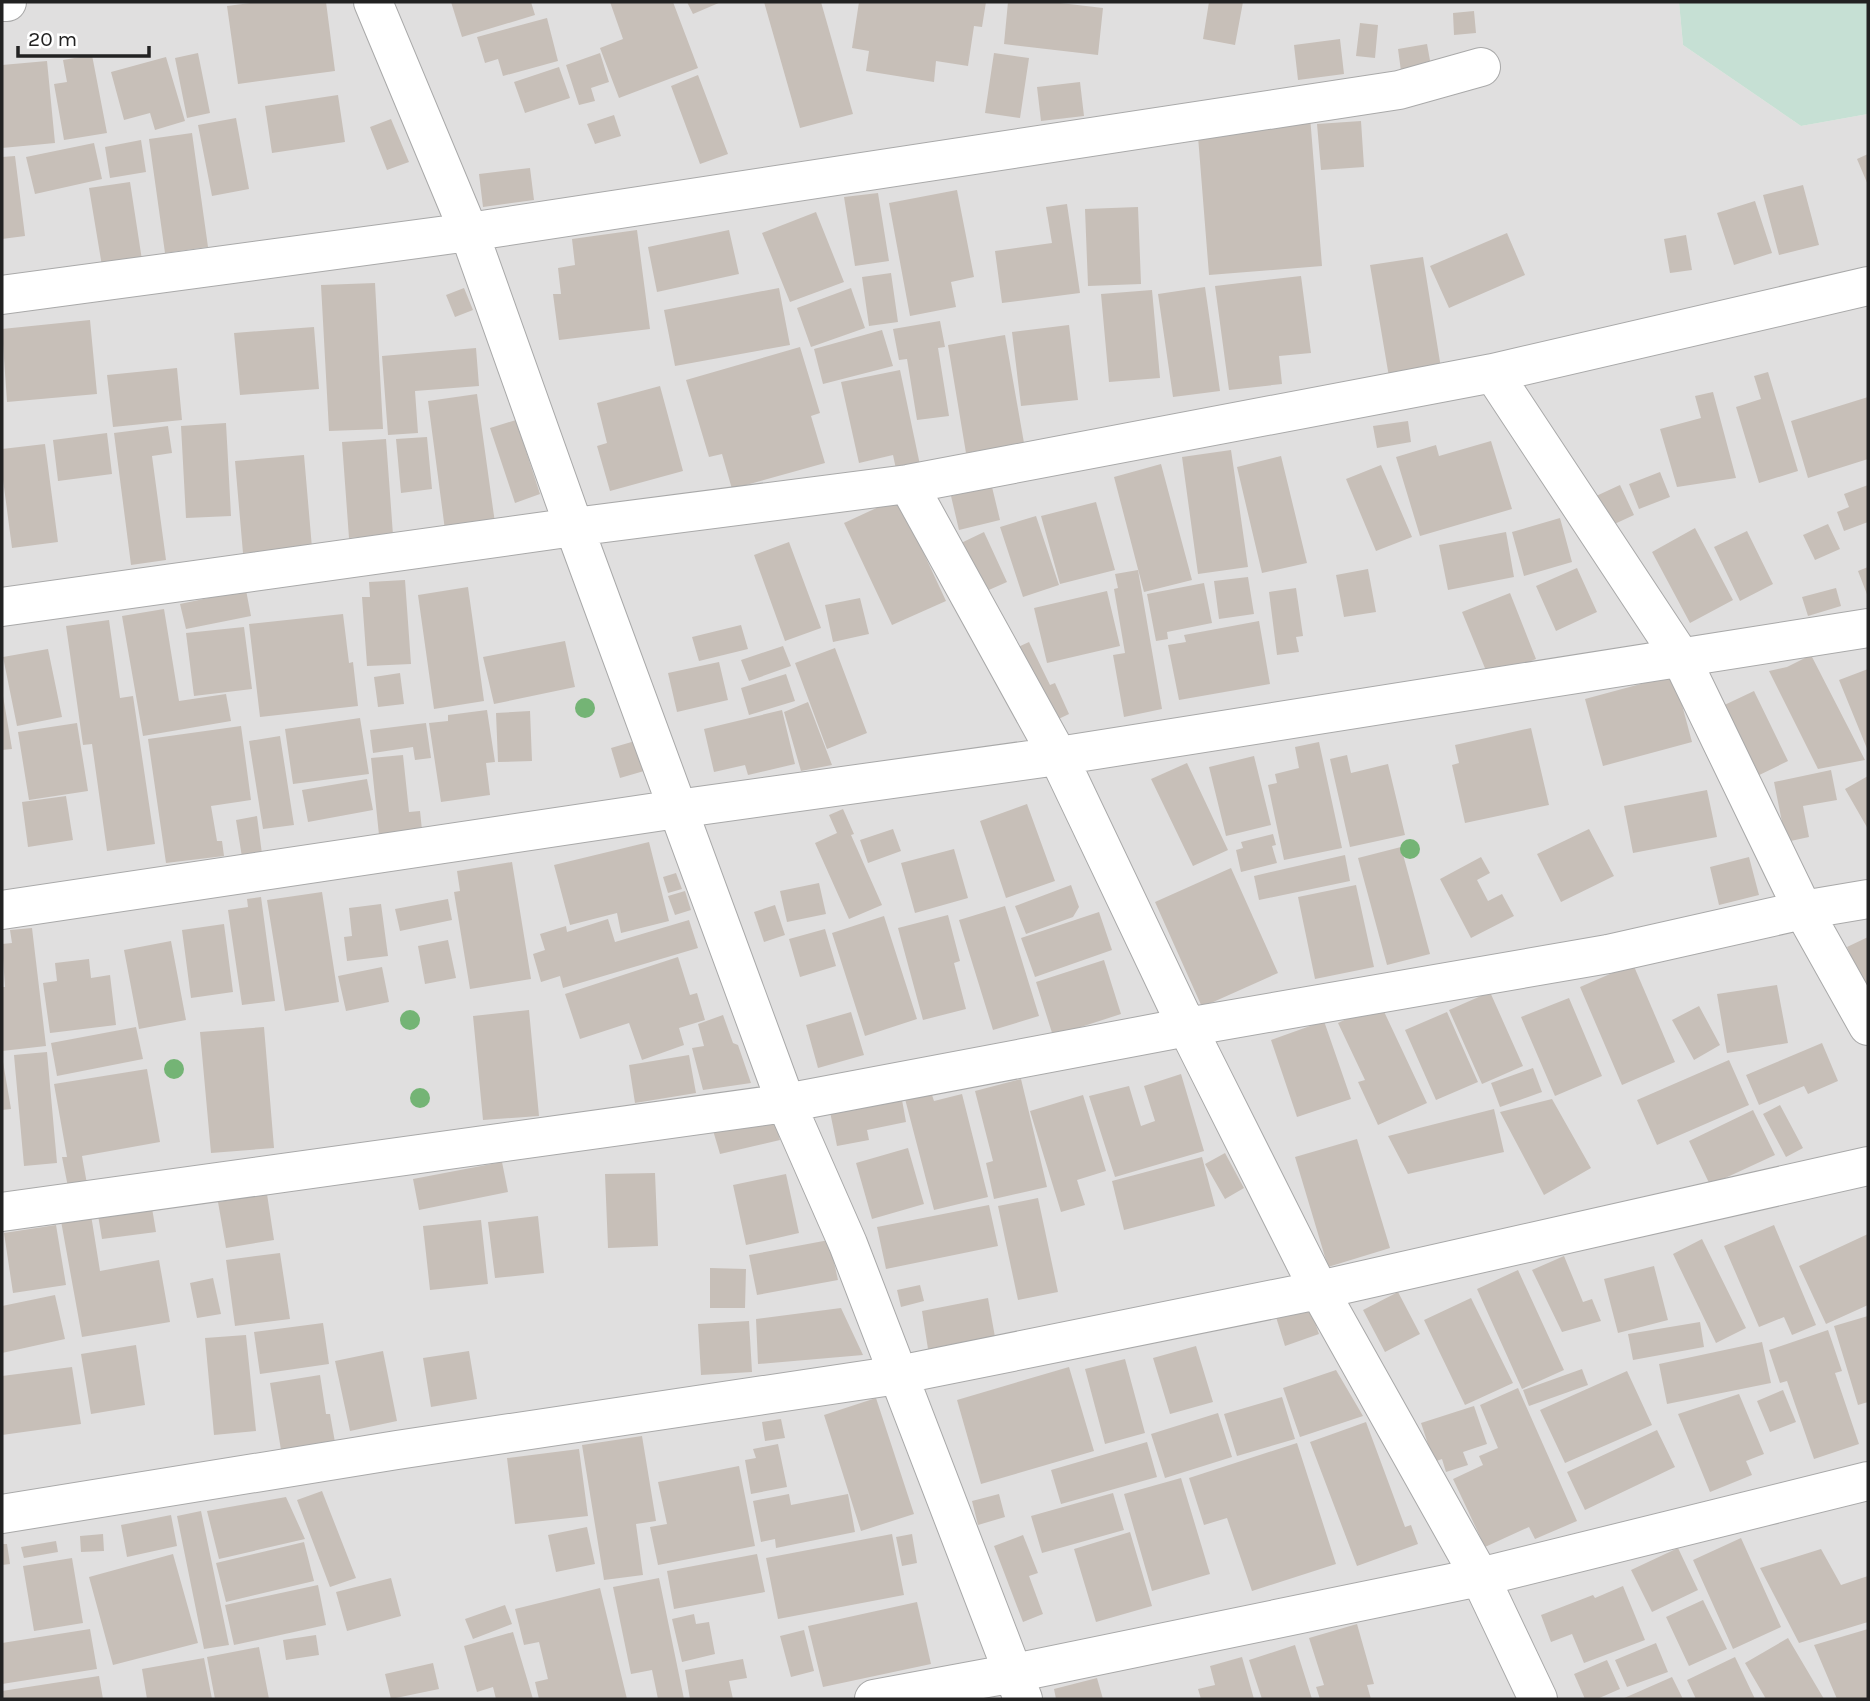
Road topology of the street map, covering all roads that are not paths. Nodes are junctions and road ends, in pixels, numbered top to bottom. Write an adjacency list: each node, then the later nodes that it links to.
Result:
1 (2, 2): 2 (street)
2 (7, 2)
3 (373, 2): 5 (street)
4 (1480, 66): 5 (street)
5 (469, 232): 7 (street); 10 (street)
6 (1868, 286): 8 (street)
7 (2, 295)
8 (1493, 373): 9 (street); 13 (street)
9 (908, 484): 10 (street); 14 (street)
10 (574, 527): 11 (street); 15 (street)
11 (2, 607)
12 (1868, 628): 13 (street)
13 (1680, 656): 14 (street); 18 (street)
14 (1058, 757): 15 (street); 20 (street)
15 (677, 809): 17 (street); 21 (street)
16 (1868, 899): 18 (street)
17 (2, 910)
18 (1803, 910): 19 (street); 20 (street)
19 (1868, 1026)
20 (1187, 1027): 21 (street); 24 (street)
21 (786, 1103): 23 (street); 25 (street)
22 (1868, 1166): 24 (street)
23 (2, 1212)
24 (1319, 1290): 25 (street); 28 (street)
25 (898, 1375): 27 (street); 29 (street)
26 (1868, 1480): 28 (street)
27 (2, 1514)
28 (1480, 1577): 29 (street); 31 (street)
29 (1018, 1686): 30 (street)
30 (874, 1699)
31 (1538, 1699)

